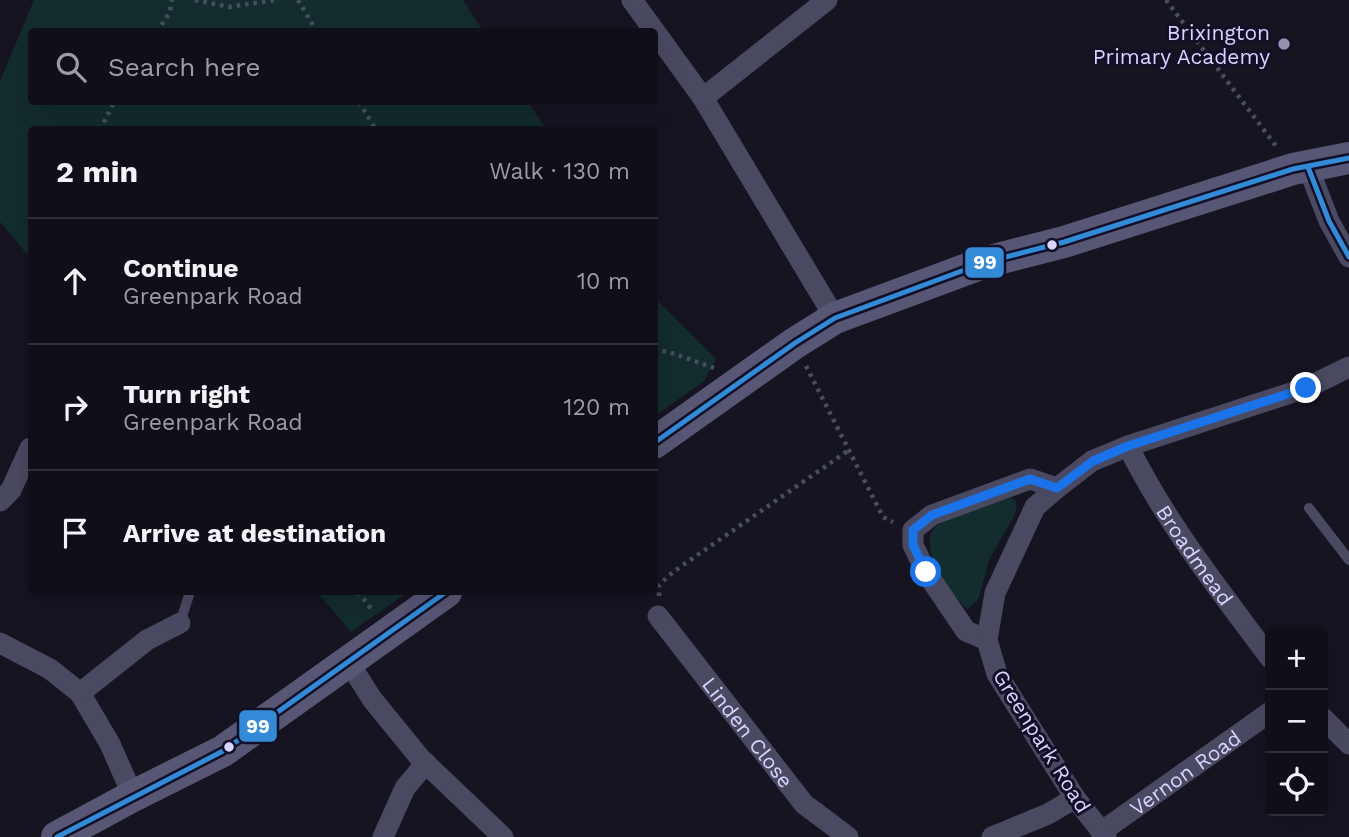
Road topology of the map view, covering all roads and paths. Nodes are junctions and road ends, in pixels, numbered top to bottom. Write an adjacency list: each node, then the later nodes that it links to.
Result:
1 (172, 0): 8 (path)
2 (195, 0): 3 (path)
3 (276, 0)
4 (298, 0): 9 (path)
5 (632, 0): 10 (street)
6 (827, 0): 12 (street)
7 (1166, 0): 18 (path)
8 (160, 28)
9 (315, 28)
10 (652, 28)
11 (658, 36): 12 (street)
12 (703, 98): 20 (street)
13 (112, 105): 15 (path)
14 (361, 105): 16 (path)
15 (102, 126)
16 (374, 126)
17 (1349, 158): 18 (street)
18 (1301, 168): 19 (street); 20 (street)
19 (1349, 257)
20 (835, 318): 21 (street)
21 (795, 343): 24 (street); 27 (path)
22 (658, 351): 24 (path)
23 (1349, 367): 26 (street, Greenpark Road)
24 (732, 387): 25 (street)
25 (658, 440)
26 (1128, 446): 29 (street, Greenpark Road); 40 (street, Broadmead)
27 (849, 450): 32 (path); 36 (path)
28 (28, 454): 30 (street)
29 (1057, 488): 32 (street); 38 (street, Greenpark Road)
30 (0, 501)
31 (1309, 508): 33 (lane)
32 (913, 530): 38 (street)
33 (1349, 560)
34 (189, 595): 37 (lane)
35 (442, 595): 41 (street)
36 (658, 616): 53 (street, Linden Close)
37 (180, 623): 42 (street)
38 (987, 640): 48 (street, Greenpark Road)
39 (0, 643): 42 (street)
40 (1265, 651)
41 (348, 661): 46 (street); 47 (street)
42 (80, 693): 47 (street)
43 (1265, 716): 49 (street, Vernon Road)
44 (1328, 724): 45 (street)
45 (1349, 744)
46 (426, 763): 51 (street); 52 (street)
47 (133, 796): 50 (street)
48 (1076, 797): 49 (street, Greenpark Road); 54 (street)
49 (1103, 834)
50 (57, 837)
51 (383, 837)
52 (503, 837)
53 (848, 837)
54 (992, 837)

